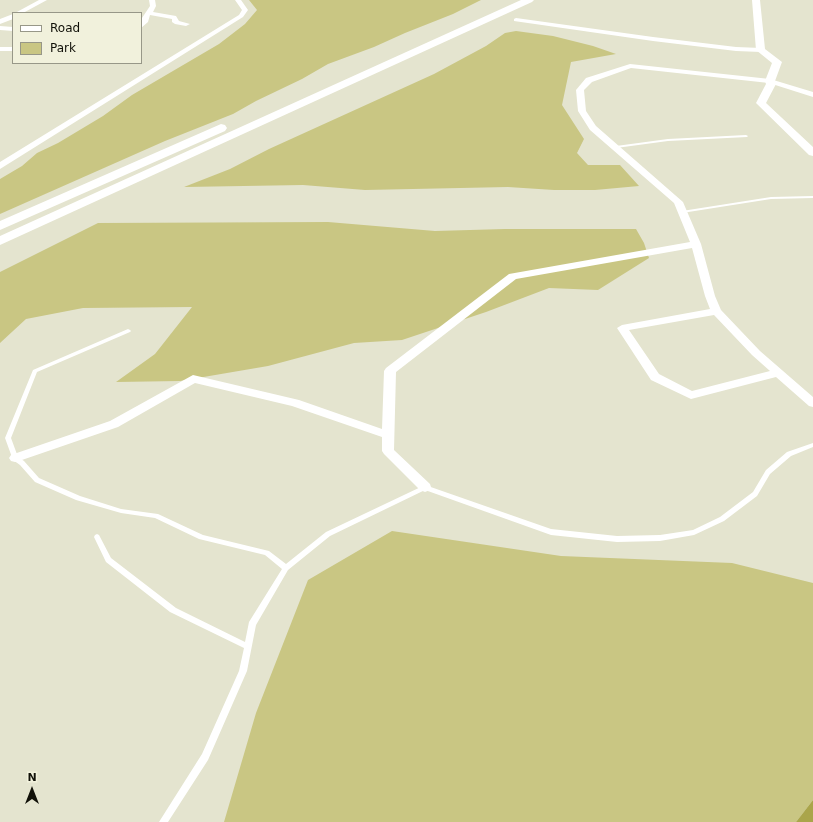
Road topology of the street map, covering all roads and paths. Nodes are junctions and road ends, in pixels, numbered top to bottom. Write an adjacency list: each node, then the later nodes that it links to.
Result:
1 (44, 0): 7 (street)
2 (152, 0): 8 (street)
3 (238, 0): 24 (street)
4 (508, 0): 27 (main road)
5 (529, 0): 28 (main road)
6 (756, 0): 18 (street)
7 (20, 12)
8 (148, 14): 12 (street); 13 (street)
9 (12, 16): 11 (street)
10 (516, 20): 18 (street)
11 (0, 22)
12 (186, 24)
13 (142, 25)
14 (0, 28): 15 (street)
15 (12, 29)
16 (0, 49): 17 (street)
17 (11, 49)
18 (761, 50): 19 (street)
19 (770, 81): 20 (street); 22 (street); 23 (street)
20 (813, 94)
21 (746, 136): 22 (lane)
22 (616, 147): 26 (street)
23 (813, 153)
24 (0, 166)
25 (813, 197): 26 (lane)
26 (682, 212): 29 (street)
27 (0, 226)
28 (0, 241)
29 (696, 244): 30 (street); 34 (street)
30 (716, 311): 32 (street); 32 (street)
31 (128, 331): 36 (lane)
32 (778, 373): 33 (street)
33 (813, 403)
34 (388, 435): 36 (street); 37 (street)
35 (813, 445): 37 (lane)
36 (15, 458): 39 (lane)
37 (425, 487): 39 (lane)
38 (97, 537): 40 (lane)
39 (286, 568): 40 (lane)
40 (248, 648): 41 (lane)
41 (163, 822)

